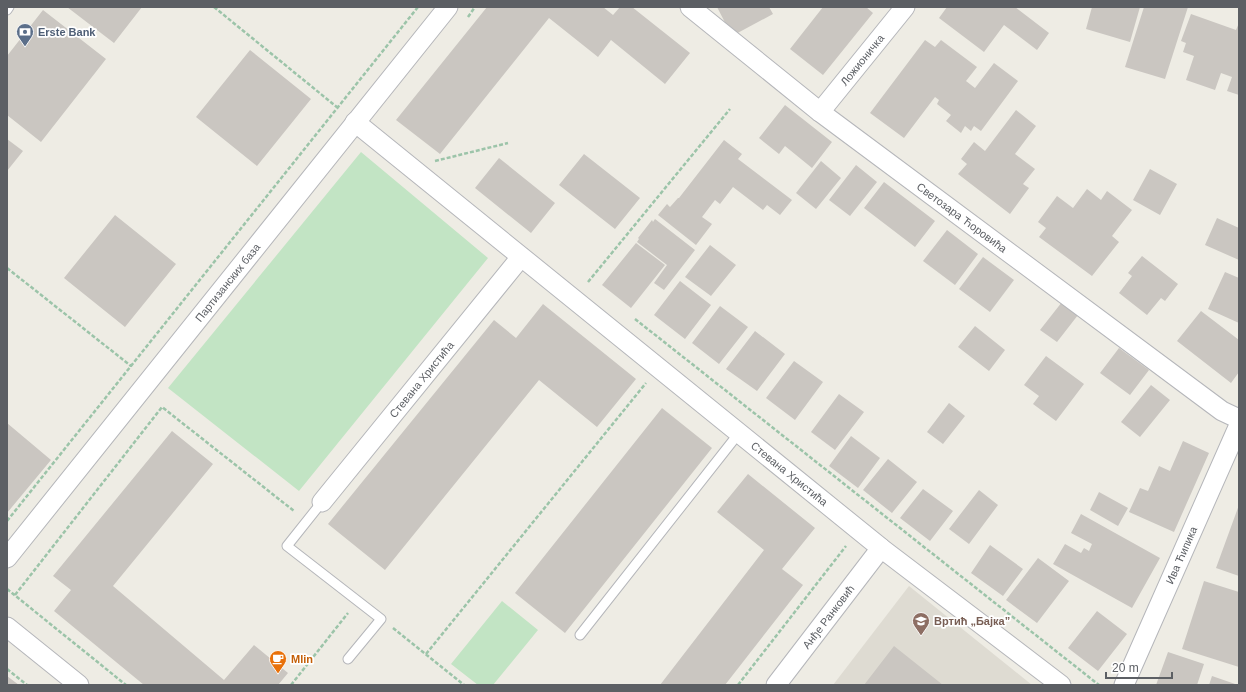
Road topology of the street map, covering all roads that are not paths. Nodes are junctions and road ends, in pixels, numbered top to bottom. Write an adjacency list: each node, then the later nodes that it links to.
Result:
1 (9, 7): 5 (lane)
2 (448, 7): 7 (street, Партизанских база)
3 (690, 7): 6 (street, Светозара Ћоровића)
4 (905, 7): 6 (street, Ложионичка)
5 (7, 10)
6 (820, 112): 9 (street, Светозара Ћоровића)
7 (355, 122): 8 (street, Стевана Христића); 14 (street, Партизанских база)
8 (521, 257): 11 (street, Стевана Христића); 12 (street, Стевана Христића)
9 (1239, 419)
10 (1239, 425): 21 (street, Ива Ћипика)
11 (739, 433): 13 (street, Стевана Христића); 16 (lane)
12 (322, 502): 17 (lane)
13 (880, 548): 19 (street, Анђе Ранковић); 20 (street, Стевана Христића)
14 (7, 558)
15 (7, 627): 18 (street)
16 (580, 635)
17 (348, 659)
18 (79, 685)
19 (776, 685)
20 (1061, 685)
21 (1124, 685)

